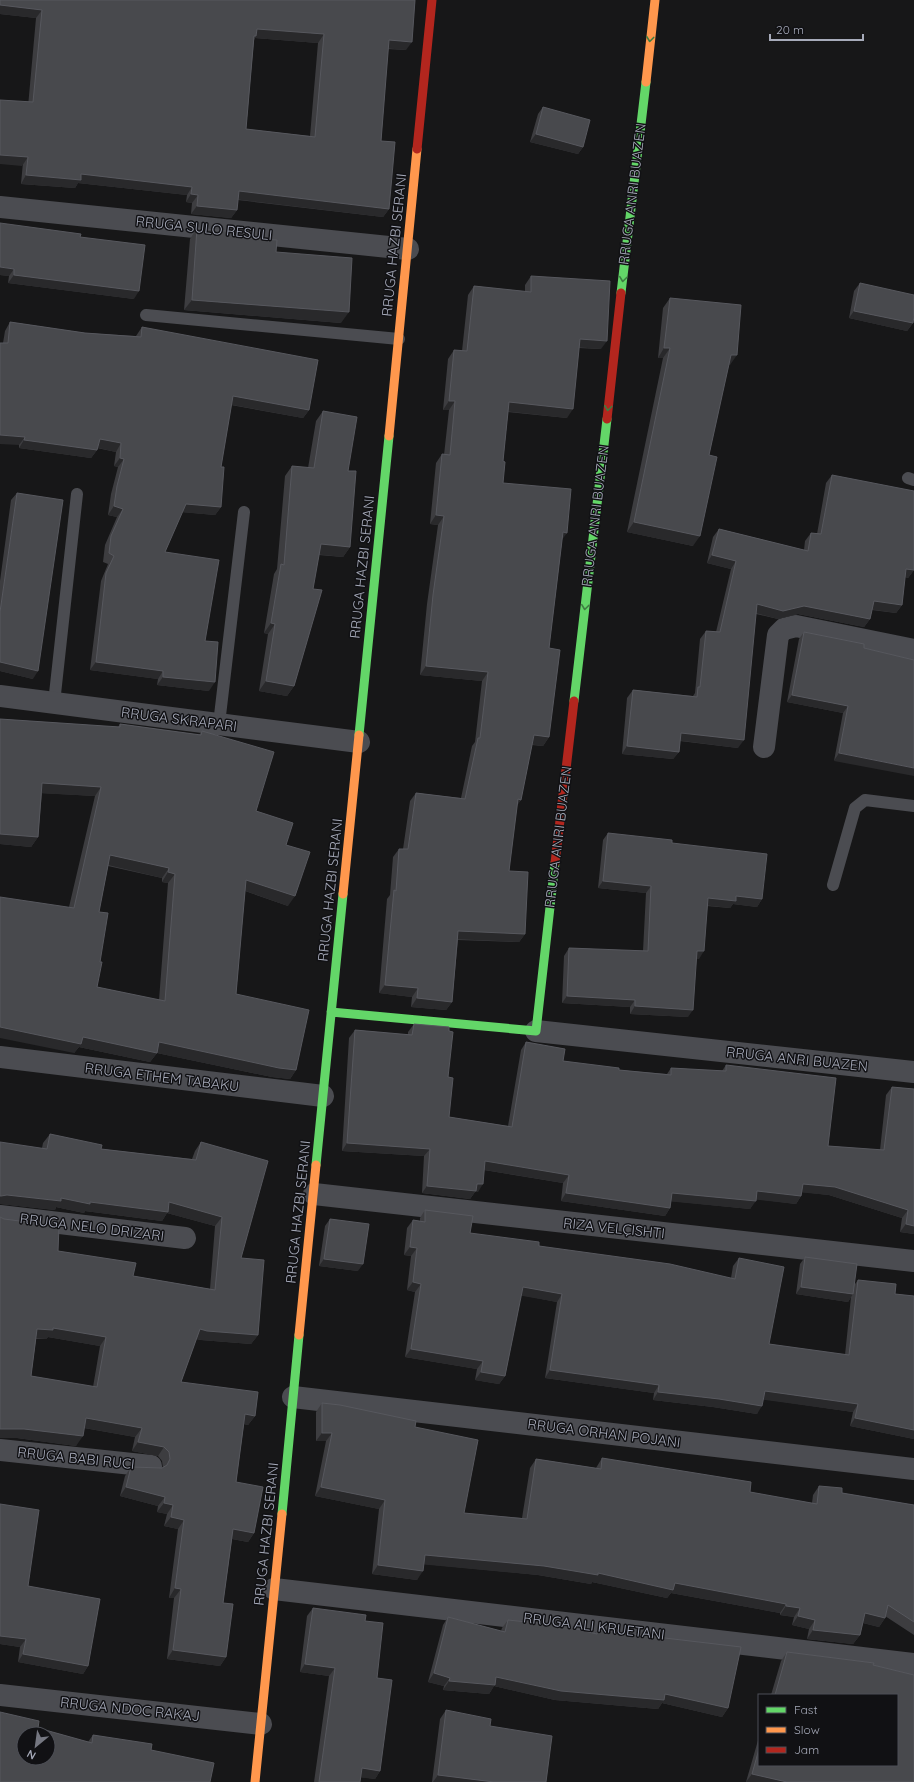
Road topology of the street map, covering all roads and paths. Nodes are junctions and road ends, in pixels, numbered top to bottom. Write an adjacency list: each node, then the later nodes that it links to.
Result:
1 (432, 0): 4 (street, RRUGA HAZBI SERANI)
2 (655, 0): 18 (street, RRUGA ANRI BUAZEN, one-way to 18)
3 (0, 207): 4 (street, RRUGA SULO RESULI)
4 (408, 249): 6 (street, RRUGA HAZBI SERANI)
5 (146, 315): 6 (lane)
6 (399, 339): 13 (street, RRUGA HAZBI SERANI)
7 (77, 494): 11 (lane)
8 (244, 512): 12 (lane)
9 (914, 650): 14 (street)
10 (0, 696): 11 (street, RRUGA SKRAPARI)
11 (54, 703): 12 (street, RRUGA SKRAPARI)
12 (219, 724): 13 (street, RRUGA SKRAPARI)
13 (358, 742): 17 (street, RRUGA HAZBI SERANI)
14 (764, 747)
15 (914, 806): 16 (lane)
16 (833, 885)
17 (331, 1012): 18 (street, RRUGA ANRI BUAZEN); 21 (street, RRUGA HAZBI SERANI)
18 (536, 1031): 20 (street, RRUGA ANRI BUAZEN)
19 (0, 1058): 21 (street, RRUGA ETHEM TABAKU)
20 (914, 1072)
21 (323, 1096): 22 (street, RRUGA HAZBI SERANI)
22 (314, 1194): 25 (street, RIZA VELÇISHTI); 26 (street, RRUGA HAZBI SERANI)
23 (0, 1216): 24 (street, RRUGA NELO DRIZARI)
24 (185, 1238)
25 (914, 1261)
26 (293, 1397): 29 (street, RRUGA ORHAN POJANI); 30 (street, RRUGA HAZBI SERANI)
27 (0, 1450): 28 (street, RRUGA BABI RUCI)
28 (152, 1466)
29 (914, 1469)
30 (274, 1589): 31 (street, RRUGA ALI KRUETANI); 33 (street, RRUGA HAZBI SERANI)
31 (914, 1664)
32 (0, 1694): 33 (street, RRUGA NDOC RAKAJ)
33 (261, 1724): 34 (street, RRUGA HAZBI SERANI)
34 (255, 1782)

